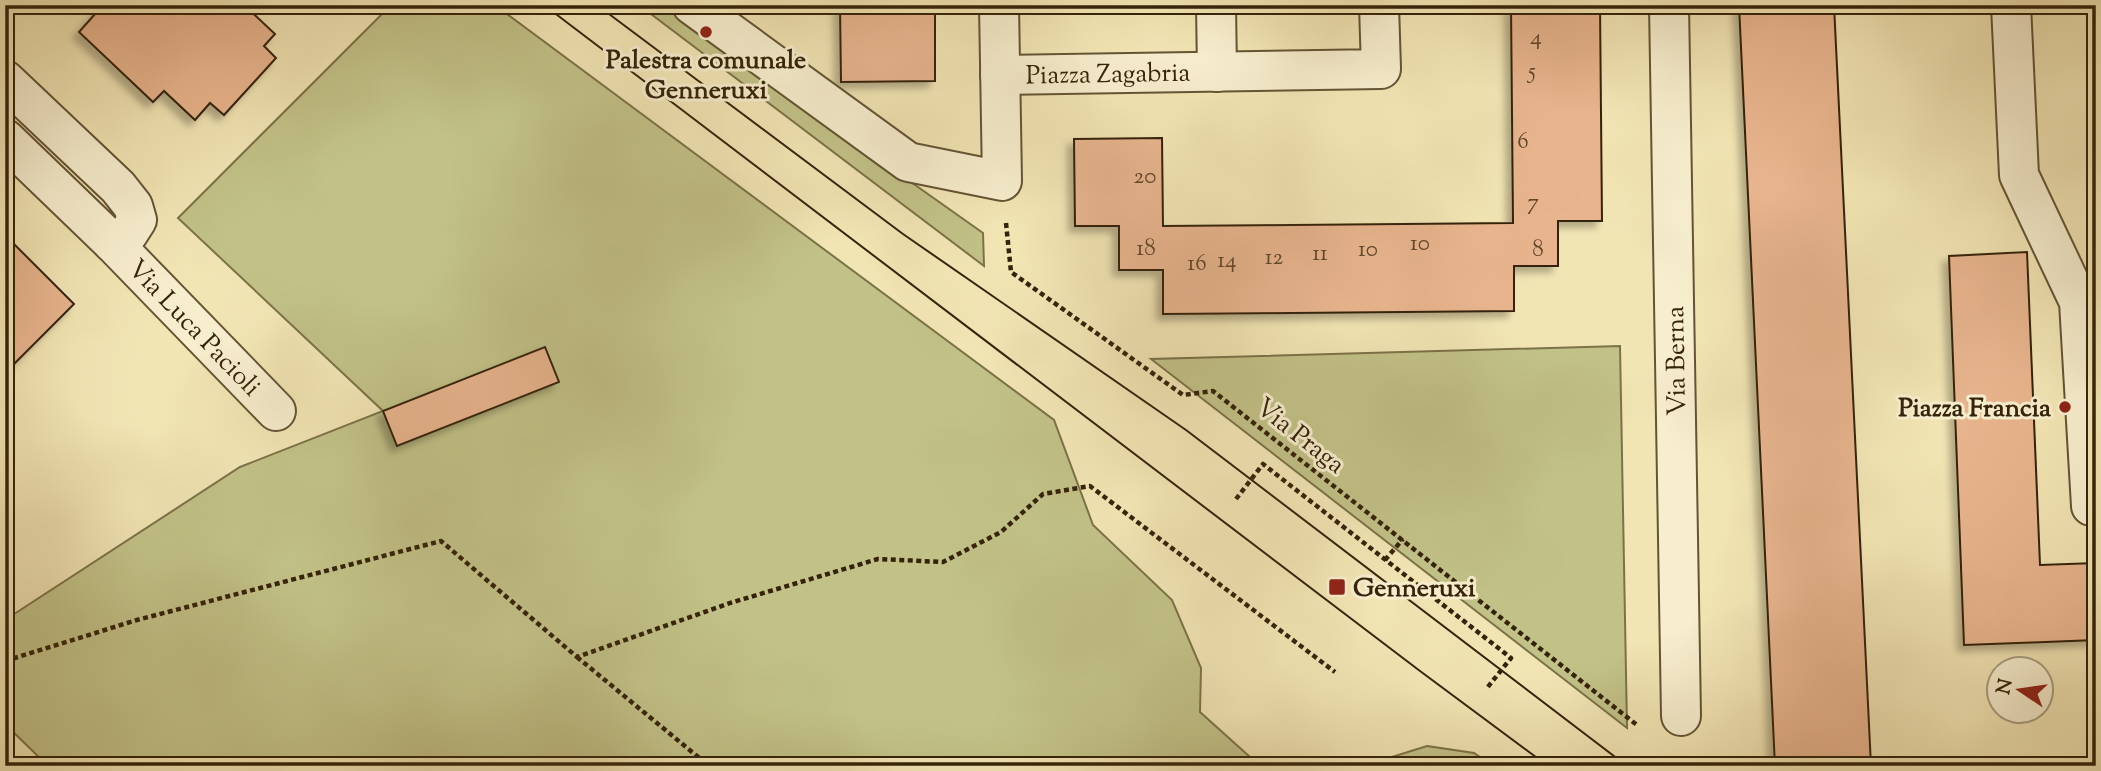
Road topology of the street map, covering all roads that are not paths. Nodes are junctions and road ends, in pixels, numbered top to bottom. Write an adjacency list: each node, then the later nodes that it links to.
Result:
1 (692, 5): 8 (street)
2 (999, 5): 8 (street)
3 (1216, 5): 7 (street, Piazza Zagabria)
4 (1380, 5): 7 (street, Piazza Zagabria)
5 (1669, 5): 15 (street, Via Berna)
6 (2011, 5): 12 (street)
7 (1217, 72): 8 (street, Piazza Zagabria)
8 (1000, 75)
9 (5, 80): 11 (street, Via Luca Pacioli)
10 (5, 139): 11 (street, Via Luca Pacioli)
11 (113, 243): 13 (street, Via Luca Pacioli)
12 (2087, 301): 14 (street)
13 (276, 411)
14 (2096, 506)
15 (1681, 716)

